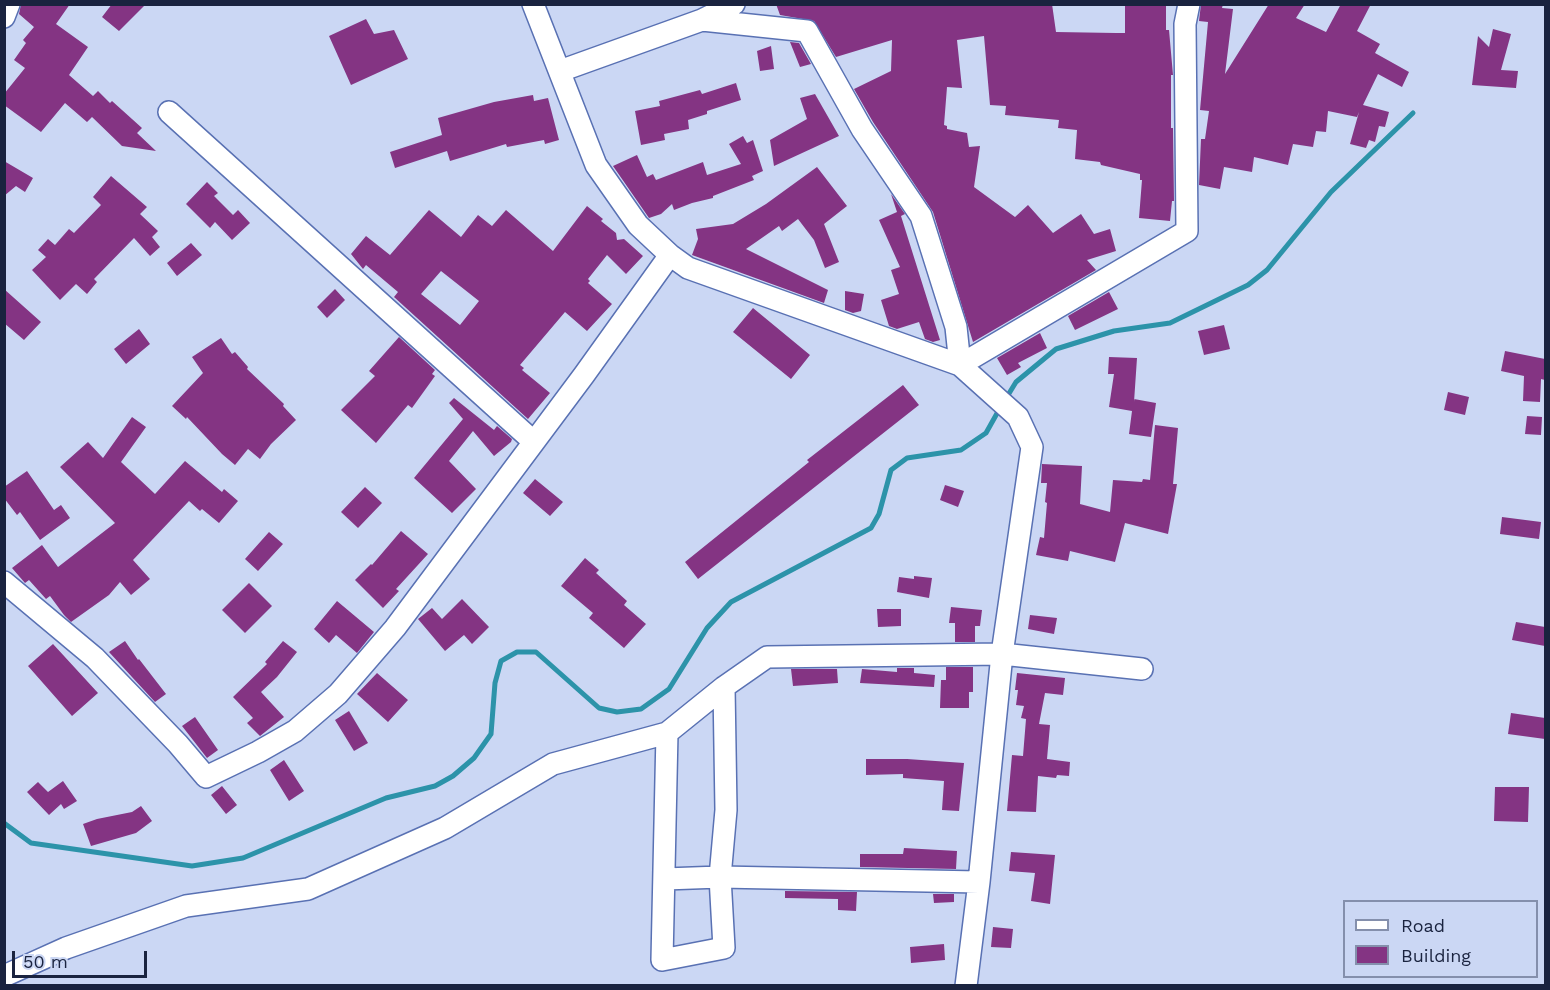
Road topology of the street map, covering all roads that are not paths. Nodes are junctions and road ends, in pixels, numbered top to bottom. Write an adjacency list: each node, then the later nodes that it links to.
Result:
1 (9, 4): 5 (street)
2 (533, 4): 7 (street)
3 (734, 4): 6 (street)
4 (1189, 4): 10 (street)
5 (4, 17)
6 (702, 20): 7 (street); 10 (street)
7 (560, 71): 9 (street)
8 (169, 112): 11 (street)
9 (670, 255): 10 (street); 11 (street)
10 (960, 365): 13 (street)
11 (534, 442): 12 (street)
12 (4, 582)
13 (1002, 654): 14 (street); 15 (street); 19 (street)
14 (1142, 669)
15 (724, 687): 16 (street); 17 (street)
16 (667, 733): 18 (street); 20 (street)
17 (720, 877): 18 (street); 18 (street); 19 (street)
18 (665, 879)
19 (979, 882): 21 (street)
20 (4, 976)
21 (966, 986)

